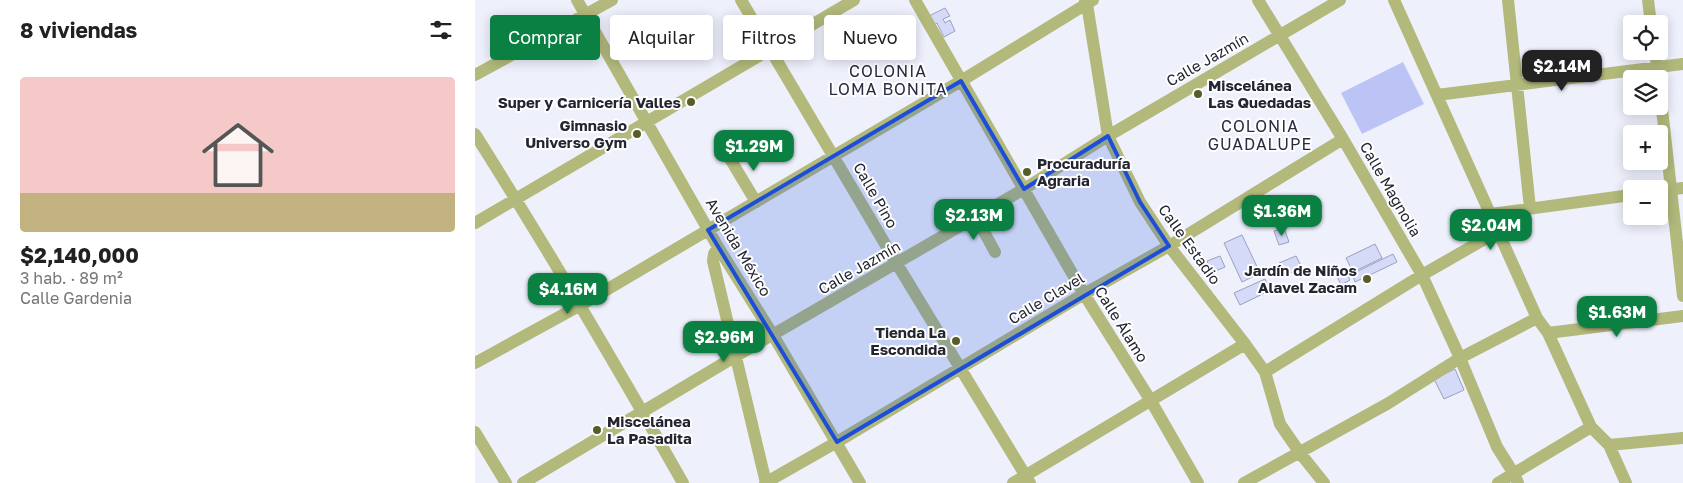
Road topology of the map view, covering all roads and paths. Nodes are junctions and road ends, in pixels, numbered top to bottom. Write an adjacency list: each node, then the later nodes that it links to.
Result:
1 (577, 0): 12 (street, Avenida México)
2 (611, 0): 12 (street)
3 (741, 0): 13 (street, Calle Pino)
4 (853, 0): 15 (street)
5 (915, 0): 23 (street, Calle Álamo)
6 (1258, 0): 16 (street, Calle Magnolia)
7 (1340, 0): 16 (street, Calle Jazmín)
8 (1393, 0): 25 (street)
9 (1509, 0): 24 (street)
10 (1649, 0): 14 (street)
11 (1088, 1): 23 (street); 29 (street, Calle Estadio)
12 (586, 14): 21 (street); 27 (street, Avenida México)
13 (749, 15)
14 (1650, 15)
15 (814, 23)
16 (1280, 35): 29 (street, Calle Jazmín); 30 (street, Calle Magnolia)
17 (752, 60): 27 (street)
18 (775, 60): 31 (street, Calle Pino)
19 (1683, 64): 20 (street)
20 (1668, 71)
21 (475, 75)
22 (1623, 78): 24 (street)
23 (961, 81): 31 (street); 33 (street, Calle Álamo)
24 (1517, 84): 25 (street); 38 (street)
25 (1437, 95): 39 (street)
26 (1662, 115): 34 (street)
27 (648, 123): 36 (street); 42 (street, Avenida México)
28 (475, 134): 36 (street)
29 (1108, 136): 33 (street, Calle Jazmín); 44 (street, Calle Estadio)
30 (1343, 139): 44 (street, Calle Clavel); 48 (street, Calle Magnolia)
31 (834, 155): 37 (street); 47 (street, Calle Pino)
32 (729, 157): 37 (street)
33 (1025, 189): 40 (street, Calle Jazmín); 49 (street, Calle Álamo)
34 (1671, 190): 50 (street)
35 (1623, 196): 38 (street)
36 (516, 200): 41 (street); 51 (street)
37 (756, 202): 42 (street)
38 (1530, 208): 39 (street)
39 (1491, 214): 43 (street)
40 (976, 217): 46 (street); 47 (street, Calle Jazmín)
41 (475, 223)
42 (708, 230): 45 (street, Avenida México); 51 (street)
43 (1497, 232): 48 (street); 53 (street)
44 (1169, 246): 49 (street, Calle Clavel); 56 (street, Calle Estadio)
45 (718, 247): 55 (street, Avenida México); 57 (street)
46 (995, 252)
47 (897, 264): 55 (street, Calle Jazmín); 60 (street, Calle Pino)
48 (1422, 275): 58 (street, Calle Magnolia); 61 (street)
49 (1084, 294): 60 (street, Calle Clavel); 62 (street, Calle Álamo)
50 (1683, 296)
51 (579, 306): 59 (street); 63 (street)
52 (1683, 316): 54 (street)
53 (1537, 318): 54 (street); 58 (street)
54 (1548, 333): 64 (street)
55 (773, 335): 57 (street, Calle Jazmín); 67 (street, Avenida México)
56 (1245, 344): 61 (street, Calle Estadio); 62 (street)
57 (736, 356): 63 (street, Calle Jazmín); 75 (street)
58 (1460, 358): 69 (street); 70 (street, Calle Magnolia)
59 (475, 363)
60 (961, 368): 67 (street, Calle Clavel); 71 (street, Calle Pino)
61 (1265, 372): 69 (street, Calle Estadio)
62 (1151, 401): 71 (street); 78 (street, Calle Álamo)
63 (643, 413): 73 (street, Calle Jazmín); 74 (street)
64 (1591, 427): 68 (street); 70 (street)
65 (475, 432): 72 (street)
66 (1683, 438): 68 (street)
67 (837, 442): 75 (street, Calle Clavel); 76 (street, Avenida México)
68 (1609, 445): 82 (street)
69 (1300, 453): 79 (street); 80 (street, Calle Estadio)
70 (1516, 478): 81 (street)
71 (1028, 479): 77 (street)
72 (506, 483)
73 (523, 483)
74 (683, 483)
75 (765, 483)
76 (860, 483)
77 (1013, 483)
78 (1198, 483)
79 (1243, 483)
80 (1324, 483)
81 (1498, 483)
82 (1626, 483)

